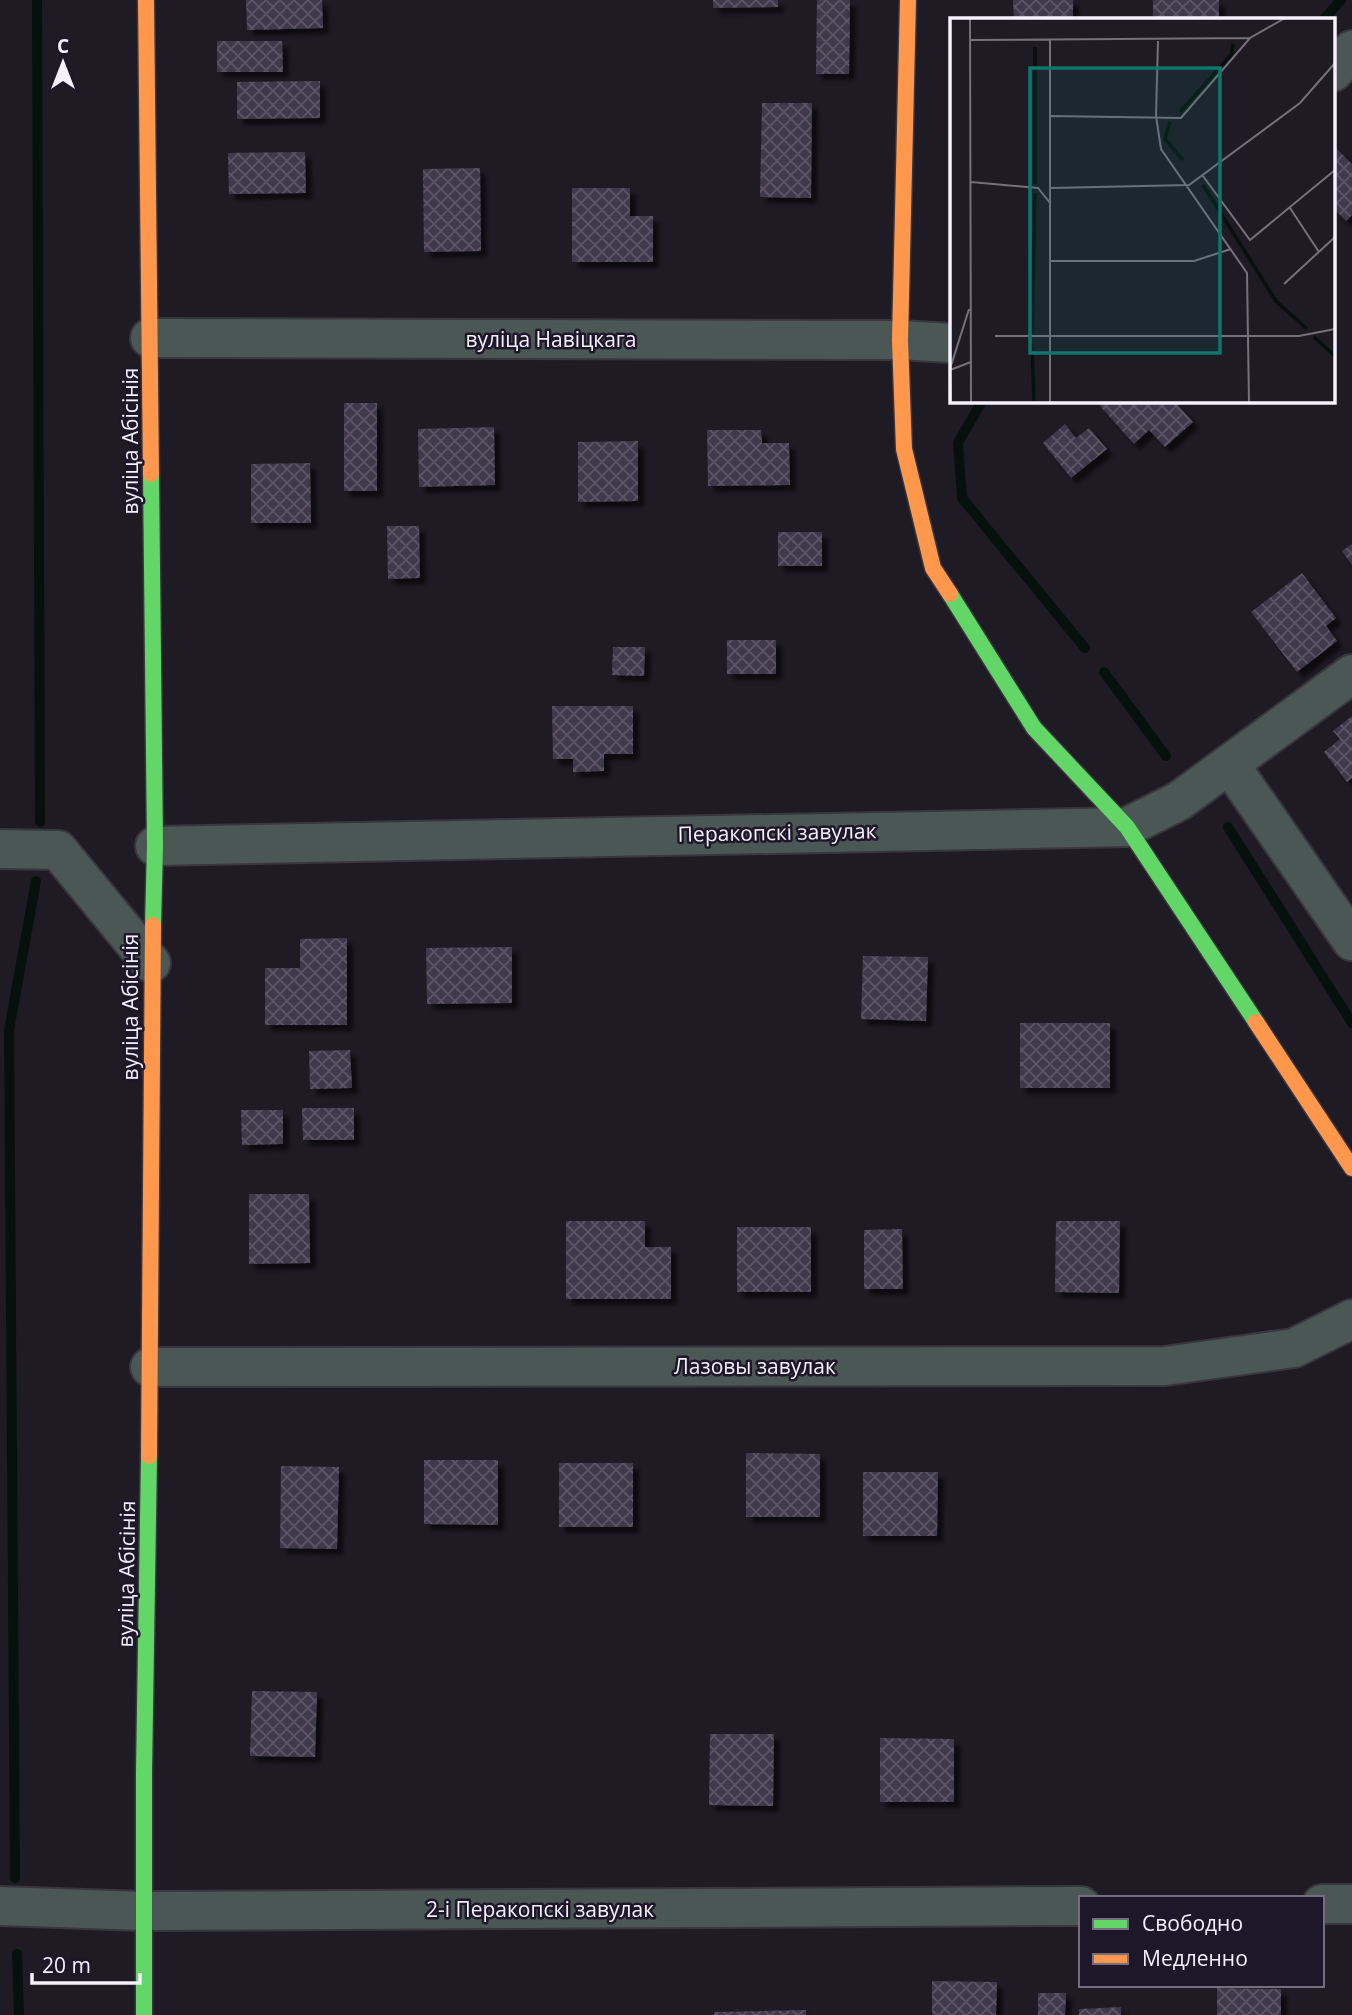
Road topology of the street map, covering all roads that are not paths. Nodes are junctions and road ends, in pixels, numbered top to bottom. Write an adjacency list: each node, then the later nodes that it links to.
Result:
1 (146, 0): 5 (street, вуліца Абісінія)
2 (908, 0): 6 (street)
3 (1352, 50): 4 (street)
4 (1334, 71)
5 (150, 338): 6 (street, вуліца Навіцкага); 11 (street, вуліца Абісінія)
6 (900, 340): 7 (street, вуліца Навіцкага); 10 (street)
7 (950, 343)
8 (1352, 674): 9 (street, Перакопскі завулак)
9 (1230, 765): 10 (street, Перакопскі завулак); 13 (street)
10 (1128, 827): 11 (street, Перакопскі завулак); 15 (street)
11 (155, 846): 14 (street, вуліца Абісінія)
12 (0, 849): 14 (street)
13 (1352, 941)
14 (151, 963): 17 (street, вуліца Абісінія)
15 (1352, 1168)
16 (1352, 1319): 17 (street, Лазовы завулак)
17 (150, 1367): 22 (street, вуліца Абісінія)
18 (1324, 1904): 19 (street)
19 (1352, 1904)
20 (0, 1906): 22 (street, 2-і Перакопскі завулак)
21 (1079, 1906): 22 (street, 2-і Перакопскі завулак)
22 (142, 1911): 23 (street, вуліца Абісінія)
23 (144, 2015)

